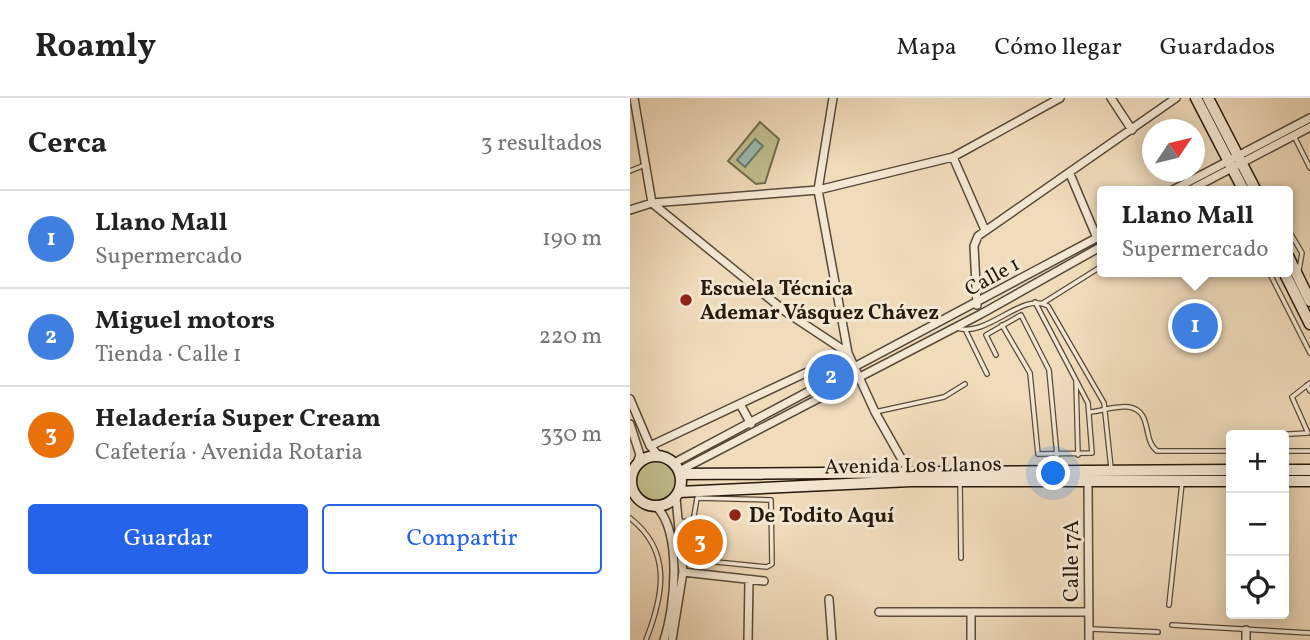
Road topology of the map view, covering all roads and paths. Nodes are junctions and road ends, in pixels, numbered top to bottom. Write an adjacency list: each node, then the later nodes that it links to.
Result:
1 (634, 98): 15 (street)
2 (833, 98): 23 (street)
3 (1060, 98): 8 (street)
4 (1111, 98): 11 (street)
5 (1177, 98): 11 (street)
6 (1196, 98): 14 (street)
7 (1208, 98): 14 (street)
8 (1048, 101): 13 (street)
9 (1310, 118): 14 (street)
10 (1310, 127): 12 (street)
11 (1132, 130): 18 (street)
12 (1294, 136): 14 (street); 16 (lane)
13 (953, 158): 23 (street); 26 (street)
14 (1235, 162): 19 (street); 20 (street); 21 (street); 22 (street)
15 (645, 165): 17 (lane); 24 (street)
16 (1310, 167)
17 (630, 171)
18 (1070, 174): 26 (street); 27 (street)
19 (1182, 186)
20 (1196, 186)
21 (1242, 186)
22 (1252, 186)
23 (818, 190): 24 (street); 44 (street)
24 (652, 203): 25 (street); 44 (street)
25 (630, 210)
26 (985, 230): 39 (street)
27 (1097, 231)
28 (1293, 238): 33 (lane)
29 (1097, 239): 39 (street, Calle 1)
30 (1097, 249): 42 (street, Calle 1)
31 (1293, 267): 33 (street)
32 (1097, 269): 38 (lane)
33 (1297, 275): 36 (street)
34 (1272, 277): 45 (lane)
35 (1286, 277): 40 (street)
36 (1310, 301)
37 (1035, 302): 38 (lane); 43 (lane); 49 (lane)
38 (1044, 303): 55 (lane)
39 (977, 304): 47 (street, Calle 1)
40 (1310, 324)
41 (1002, 325): 46 (lane); 68 (lane); 68 (lane)
42 (955, 327): 43 (lane); 47 (street, Calle 1)
43 (966, 331): 48 (lane)
44 (848, 353): 47 (street); 54 (street)
45 (1310, 353)
46 (996, 355)
47 (857, 373): 56 (street); 59 (street, Calle 1); 70 (street, Calle 1)
48 (987, 374)
49 (1076, 379): 57 (lane); 66 (lane)
50 (965, 384): 56 (lane)
51 (1308, 384): 52 (lane); 60 (lane)
52 (1310, 391)
53 (630, 400): 62 (street)
54 (740, 404): 59 (street); 62 (street)
55 (1105, 411): 57 (lane); 63 (lane); 74 (lane)
56 (875, 412): 75 (street)
57 (1090, 412): 66 (lane)
58 (630, 424): 69 (street)
59 (751, 424): 70 (street, Calle 1)
60 (1309, 433): 61 (lane)
61 (1289, 434)
62 (650, 446): 67 (street)
63 (1226, 451)
64 (1289, 451): 65 (lane)
65 (1310, 451)
66 (1078, 455): 68 (lane)
67 (659, 456): 69 (street); 70 (street)
68 (1057, 456)
69 (633, 468): 82 (street)
70 (678, 469): 75 (street, Avenida Los Llanos); 83 (street)
71 (1226, 470): 74 (street, Avenida Los Llanos)
72 (1289, 470): 73 (street)
73 (1310, 470)
74 (1111, 471): 75 (street, Avenida Los Llanos)
75 (910, 476): 76 (street, Avenida Los Llanos); 83 (street, Avenida Los Llanos)
76 (960, 481): 77 (street, Avenida Los Llanos); 88 (lane)
77 (1088, 481): 78 (street, Avenida Los Llanos); 96 (street, Calle 17A)
78 (1182, 481): 79 (street, Avenida Los Llanos); 93 (lane)
79 (1226, 481)
80 (1289, 481): 81 (street)
81 (1310, 481)
82 (633, 495): 84 (street)
83 (678, 495): 84 (street); 86 (street)
84 (657, 507): 103 (street)
85 (630, 518): 102 (lane)
86 (678, 521): 87 (lane); 89 (street)
87 (693, 522): 87 (lane)
88 (961, 558)
89 (683, 572): 90 (street); 104 (street)
90 (750, 580): 91 (street); 105 (street)
91 (764, 581)
92 (829, 599): 106 (street)
93 (1169, 606)
94 (879, 612): 95 (street)
95 (971, 612): 96 (street); 107 (street)
96 (1088, 612): 98 (street, Calle 17A)
97 (1172, 625): 99 (lane)
98 (1089, 629): 100 (lane); 108 (street, Calle 17A)
99 (1246, 631): 101 (lane); 109 (street)
100 (1158, 632)
101 (1310, 634)
102 (646, 640)
103 (664, 640)
104 (672, 640)
105 (748, 640)
106 (832, 640)
107 (971, 640)
108 (1089, 640)
109 (1246, 640)

